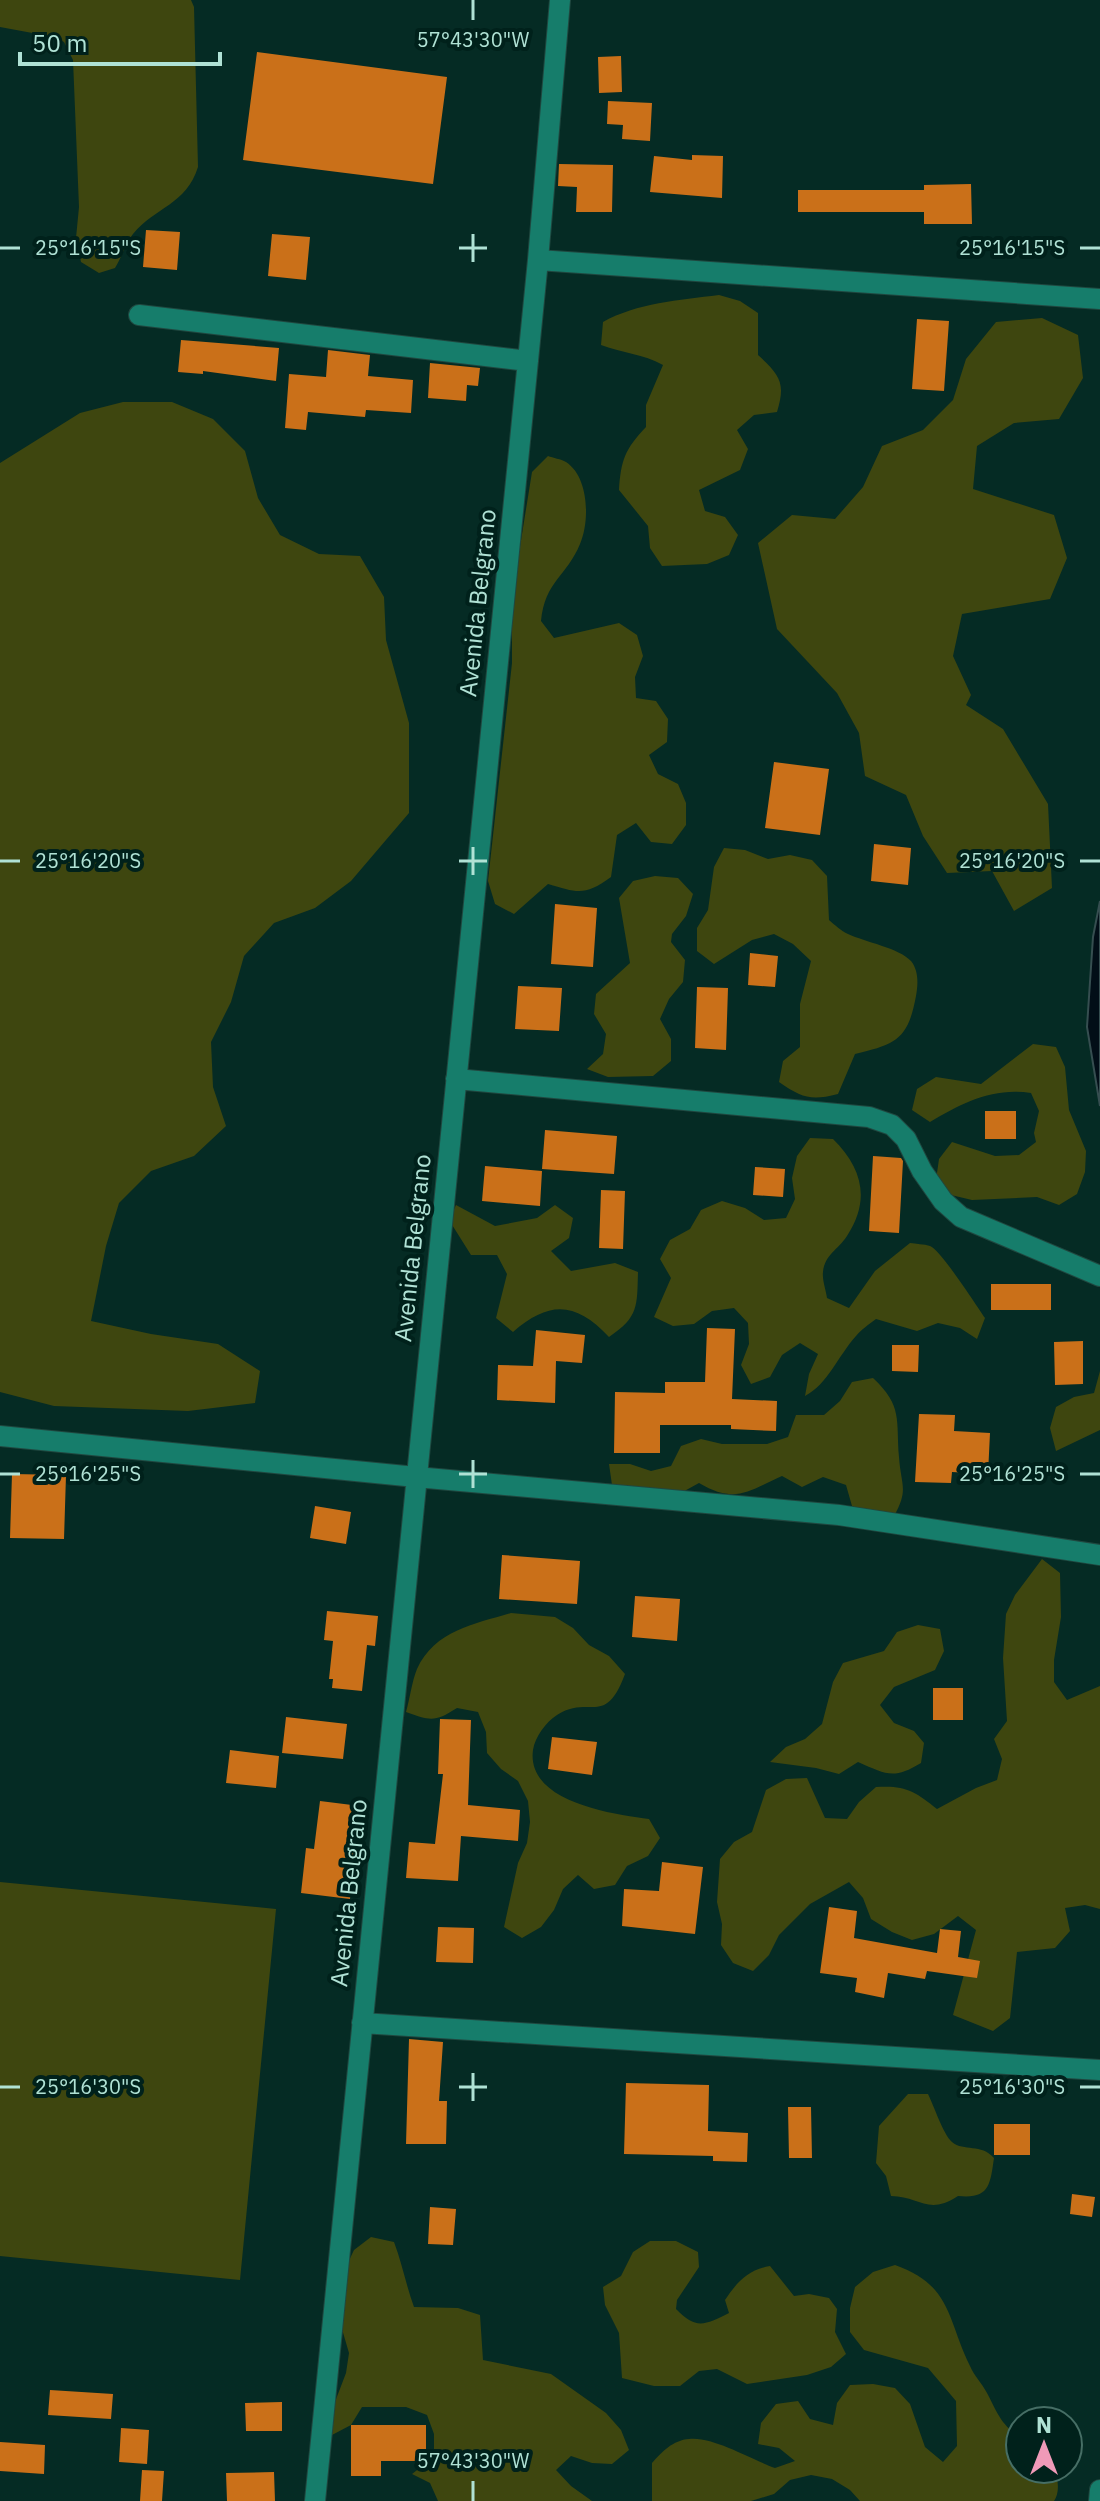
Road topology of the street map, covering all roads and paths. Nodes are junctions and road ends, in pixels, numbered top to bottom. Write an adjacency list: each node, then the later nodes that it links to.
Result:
1 (560, 0): 2 (street, Avenida Belgrano)
2 (538, 260): 3 (street); 5 (street, Avenida Belgrano)
3 (1100, 299)
4 (139, 315): 5 (street)
5 (528, 361): 6 (street, Avenida Belgrano)
6 (456, 1079): 7 (street); 9 (street, Avenida Belgrano)
7 (1100, 1276)
8 (0, 1436): 9 (street)
9 (416, 1477): 10 (street); 11 (street, Avenida Belgrano)
10 (1100, 1555)
11 (362, 2023): 12 (street); 14 (street, Avenida Belgrano)
12 (1100, 2070)
13 (1100, 2490): 15 (street)
14 (315, 2501)
15 (1099, 2501)

